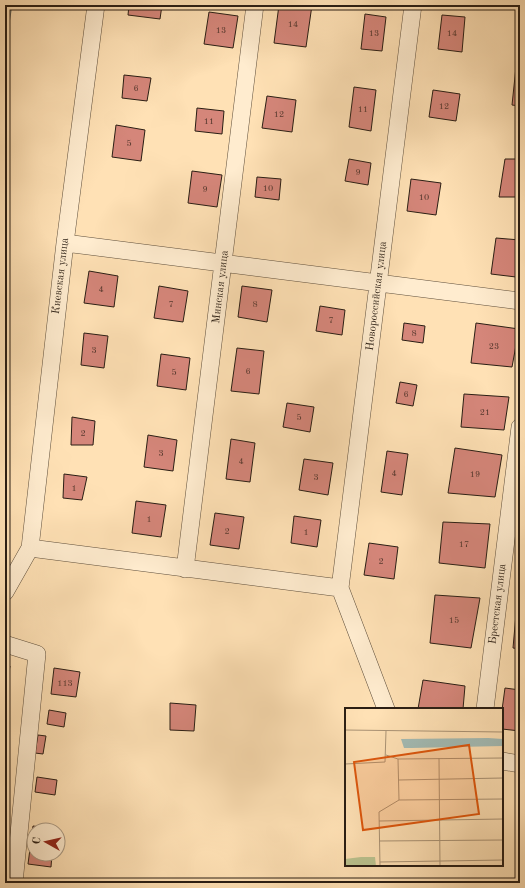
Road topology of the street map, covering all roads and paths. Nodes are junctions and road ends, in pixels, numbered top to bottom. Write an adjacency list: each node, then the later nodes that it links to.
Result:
1 (96, 5): 4 (street, Киевская улица)
2 (255, 5): 5 (street, Минская улица)
3 (413, 5): 6 (street, Новороссийская улица)
4 (65, 243): 5 (street); 9 (street, Киевская улица)
5 (224, 263): 6 (street); 10 (street, Минская улица)
6 (378, 283): 7 (street); 11 (street, Новороссийская улица)
7 (520, 301)
8 (520, 427): 15 (street, Брестская улица)
9 (30, 548): 10 (street); 12 (street)
10 (185, 569): 11 (street)
11 (340, 588): 14 (street)
12 (5, 592)
13 (5, 644): 18 (street)
14 (386, 708)
15 (485, 708)
16 (503, 761): 17 (street)
17 (520, 764)
18 (14, 883)

